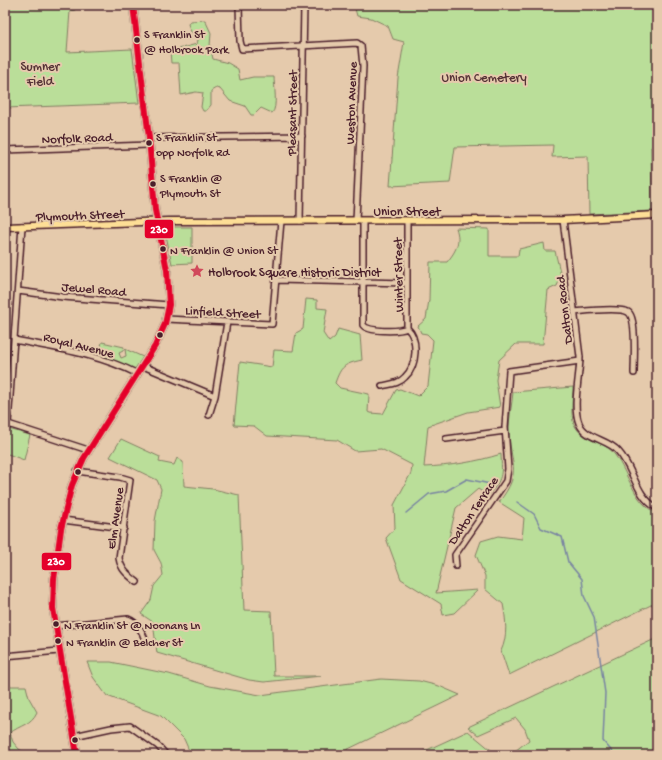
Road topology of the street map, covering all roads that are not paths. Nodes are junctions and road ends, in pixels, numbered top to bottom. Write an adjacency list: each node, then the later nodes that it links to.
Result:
1 (133, 5): 6 (main road)
2 (239, 5): 4 (street)
3 (304, 5): 4 (street, Pleasant Street)
4 (303, 45): 5 (street, Pleasant Street); 13 (street, Weston Avenue)
5 (302, 136): 6 (street, Norfolk Road); 12 (street, Pleasant Street)
6 (149, 142): 7 (street, Norfolk Road); 14 (main road)
7 (5, 150)
8 (657, 215): 10 (main road, Union Street)
9 (407, 220): 10 (main road, Union Street); 13 (main road, Union Street); 19 (street, Winter Street)
10 (563, 220): 22 (street, Dalton Road)
11 (281, 221): 12 (main road, Union Street); 14 (main road, Union Street); 17 (street, Linfield Street)
12 (300, 221): 13 (main road, Union Street)
13 (359, 221): 18 (street)
14 (157, 222): 15 (main road, Plymouth Street); 21 (main road)
15 (22, 226): 16 (main road, Plymouth Street); 20 (street)
16 (5, 227)
17 (277, 280): 18 (street); 24 (street, Linfield Street)
18 (363, 282): 19 (street); 25 (street)
19 (407, 283): 25 (street, Winter Street)
20 (18, 291): 21 (street, Jewel Road); 26 (street)
21 (169, 305): 23 (main road)
22 (575, 312): 27 (street, Dalton Road); 30 (street)
23 (166, 319): 24 (street, Linfield Street); 28 (main road)
24 (227, 322): 32 (street)
25 (407, 328): 31 (street)
26 (14, 340): 29 (street, Royal Avenue); 34 (street)
27 (580, 361): 35 (street, Dalton Terrace); 39 (street, Dalton Road)
28 (143, 366): 29 (main road); 32 (street)
29 (138, 374): 37 (main road)
30 (634, 374)
31 (382, 386)
32 (215, 396): 33 (street)
33 (209, 414)
34 (6, 424): 37 (street)
35 (505, 431): 36 (street); 42 (street, Dalton Terrace)
36 (446, 439)
37 (88, 450): 38 (main road)
38 (77, 471): 40 (main road); 41 (street, Elm Avenue)
39 (657, 508)
40 (63, 520): 41 (street); 44 (main road)
41 (124, 528): 43 (street, Elm Avenue)
42 (456, 566)
43 (137, 582)
44 (55, 626): 45 (street); 46 (main road)
45 (145, 640)
46 (59, 651): 47 (street); 48 (main road)
47 (5, 656)
48 (74, 736): 49 (main road); 50 (street)
49 (77, 755)
50 (166, 755)

